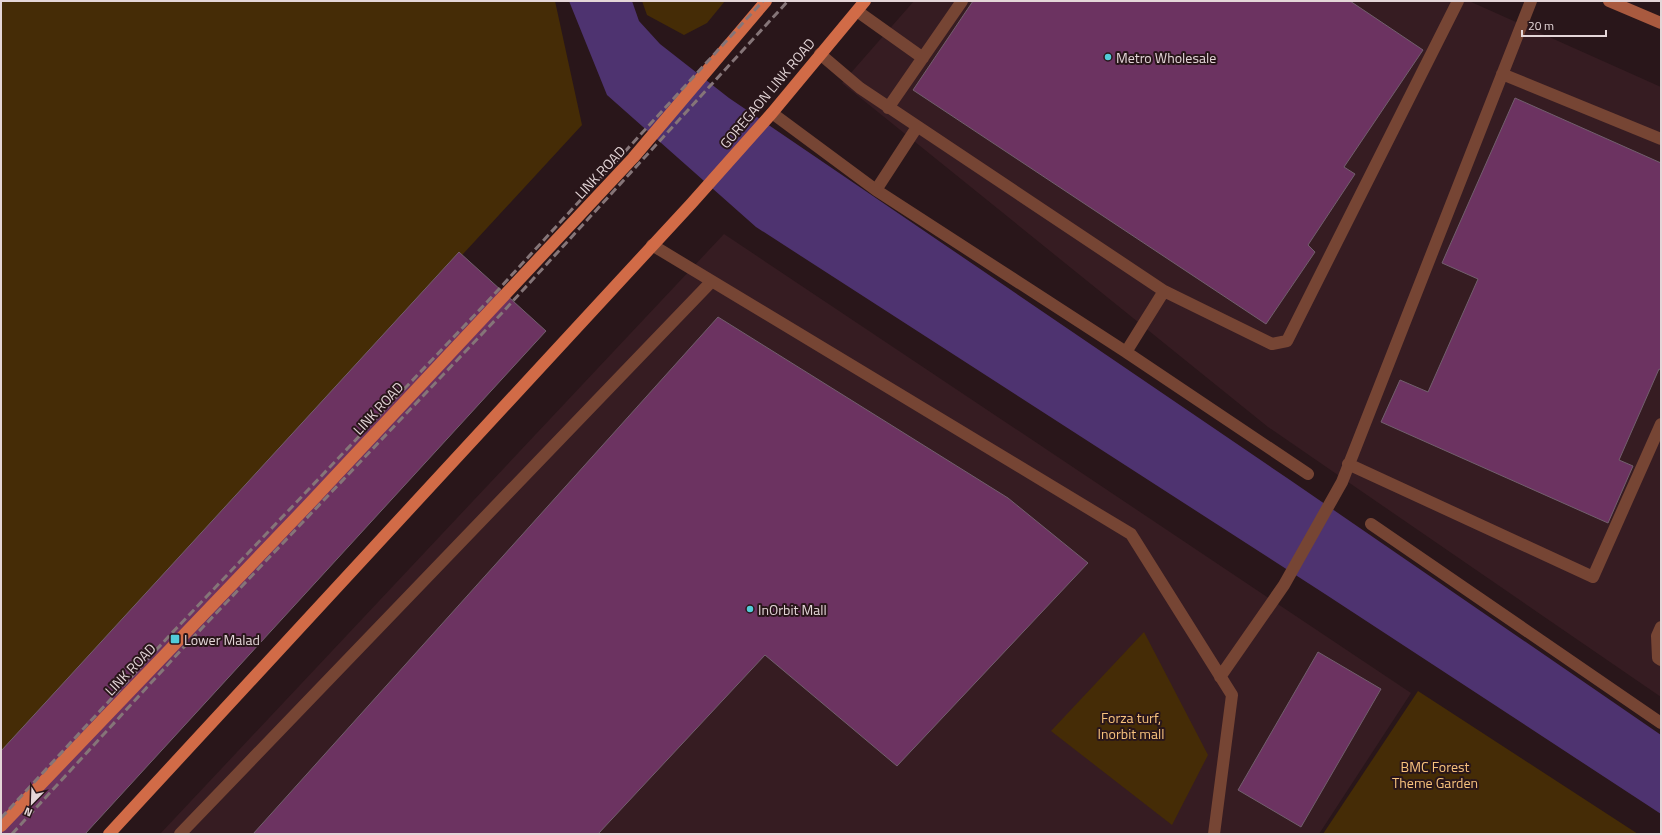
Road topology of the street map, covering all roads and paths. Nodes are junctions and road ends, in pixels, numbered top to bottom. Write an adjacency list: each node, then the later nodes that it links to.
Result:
1 (766, 1): 29 (main road, LINK ROAD)
2 (865, 1): 7 (main road, GOREGAON LINK ROAD)
3 (962, 1): 10 (lane)
4 (1458, 1): 19 (lane)
5 (1531, 1): 11 (lane)
6 (1609, 1): 8 (street)
7 (857, 11): 9 (main road, GOREGAON LINK ROAD); 10 (lane)
8 (1661, 23)
9 (820, 54): 12 (lane); 13 (main road, GOREGAON LINK ROAD)
10 (922, 58): 12 (lane)
11 (1502, 74): 15 (lane); 22 (lane)
12 (888, 108): 14 (lane)
13 (769, 115): 16 (lane); 17 (main road, GOREGAON LINK ROAD)
14 (917, 127): 16 (lane); 19 (lane)
15 (1661, 139)
16 (876, 190): 20 (lane)
17 (652, 245): 18 (lane); 30 (main road)
18 (712, 281): 27 (lane); 31 (lane)
19 (1164, 292): 20 (lane)
20 (1126, 352): 23 (lane)
21 (1661, 424): 22 (lane)
22 (1348, 464): 27 (lane)
23 (1308, 474)
24 (1371, 524): 28 (lane)
25 (1661, 627): 26 (lane)
26 (1661, 660)
27 (1220, 677): 32 (lane)
28 (1661, 723)
29 (1, 826)
30 (110, 834)
31 (180, 834)
32 (1214, 834)

